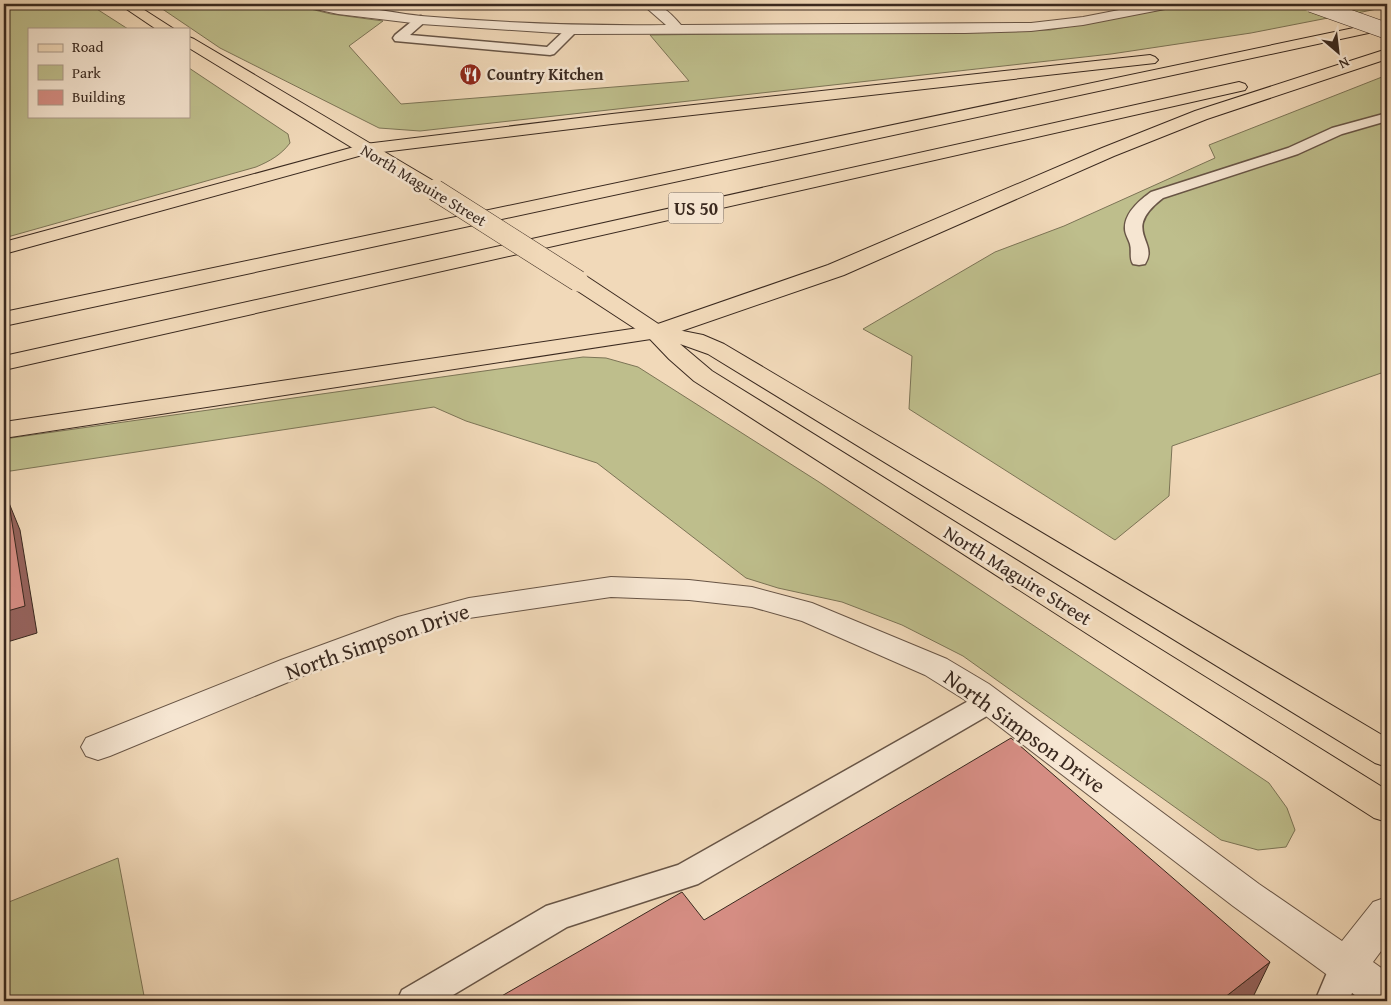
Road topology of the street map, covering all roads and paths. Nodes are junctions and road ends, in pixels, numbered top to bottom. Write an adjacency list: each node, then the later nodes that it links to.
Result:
1 (126, 4): 8 (main road)
2 (311, 4): 6 (street)
3 (649, 4): 10 (street)
4 (1170, 4): 10 (street)
5 (1311, 4): 11 (street, bridge)
6 (421, 20): 9 (street); 9 (lane)
7 (1387, 25): 13 (main road, US 50)
8 (165, 28)
9 (572, 30): 10 (street)
10 (676, 30)
11 (1387, 31)
12 (190, 43): 16 (main road, North Maguire Street)
13 (1301, 44): 16 (main road); 19 (main road, US 50)
14 (1387, 54): 20 (main road); 21 (main road, US 50)
15 (1387, 117): 18 (lane)
16 (365, 148): 17 (main road); 20 (main road, North Maguire Street, bridge)
17 (4, 248)
18 (1139, 260)
19 (4, 320)
20 (656, 332): 22 (main road); 25 (main road, North Maguire Street); 26 (main road, North Maguire Street)
21 (4, 364)
22 (4, 430)
23 (989, 702): 24 (street, North Simpson Drive); 28 (street, North Simpson Drive); 30 (lane)
24 (98, 747)
25 (1387, 754)
26 (1387, 808)
27 (1387, 914): 28 (street)
28 (1346, 966): 29 (street, North Simpson Drive); 31 (lane)
29 (1387, 995)
30 (414, 1001)
31 (1332, 1001)

